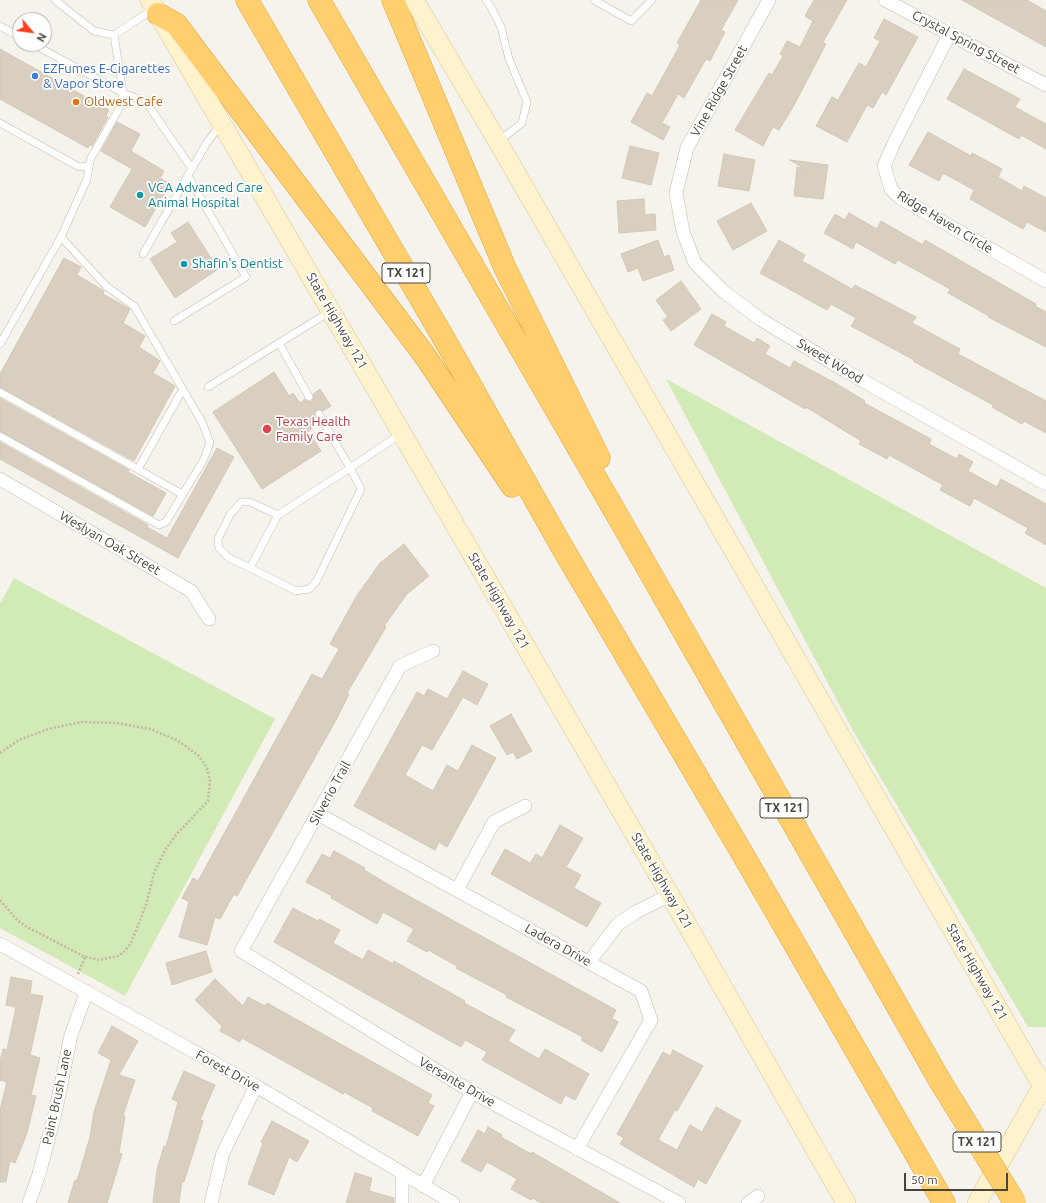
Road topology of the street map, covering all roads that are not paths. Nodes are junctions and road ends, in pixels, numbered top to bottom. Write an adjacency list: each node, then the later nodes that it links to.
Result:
1 (55, 0): 15 (lane)
2 (248, 0): 47 (highway, TX 121)
3 (318, 0): 46 (highway, TX 121)
4 (393, 0): 46 (highway)
5 (414, 0): 21 (main road, State Highway 121)
6 (486, 0): 21 (lane)
7 (594, 0): 8 (lane)
8 (652, 0)
9 (769, 0): 25 (street, Vine Ridge Street)
10 (885, 0): 14 (street, Crystal Spring Street)
11 (154, 7): 15 (lane); 19 (main road, State Highway 121); 47 (highway)
12 (0, 26): 13 (lane)
13 (12, 32)
14 (950, 33): 17 (street, Crystal Spring Street); 28 (street, Ridge Haven Circle)
15 (114, 35): 18 (lane)
16 (49, 52): 18 (lane)
17 (1046, 85)
18 (123, 93): 22 (lane); 23 (lane)
19 (222, 122): 23 (lane); 29 (main road, State Highway 121)
20 (0, 123): 22 (lane)
21 (498, 142): 60 (main road, State Highway 121)
22 (89, 166): 26 (lane)
23 (192, 169): 24 (lane)
24 (188, 176): 27 (lane); 30 (lane)
25 (677, 186): 43 (street, Sweet Wood)
26 (61, 237): 32 (lane); 34 (lane)
27 (143, 254)
28 (1046, 281)
29 (331, 311): 31 (lane); 38 (main road, State Highway 121)
30 (174, 321)
31 (279, 343): 33 (lane); 36 (lane)
32 (0, 344)
33 (208, 387)
34 (183, 389): 41 (lane); 44 (lane)
35 (0, 392): 41 (lane)
36 (309, 397)
37 (319, 414): 40 (lane)
38 (402, 433): 40 (lane); 54 (main road, State Highway 121)
39 (0, 436): 44 (lane)
40 (350, 468): 45 (lane); 48 (lane)
41 (138, 469): 44 (lane)
42 (0, 480): 49 (street, Weslyan Oak Street)
43 (1046, 484)
44 (182, 494)
45 (278, 515): 48 (lane); 48 (lane)
46 (628, 534): 73 (highway, TX 121, bridge)
47 (562, 547): 71 (highway, TX 121)
48 (250, 568)
49 (209, 619)
50 (433, 651): 52 (street, Silverio Trail)
51 (525, 806): 53 (street)
52 (318, 814): 53 (street, Ladera Drive); 56 (street, Silverio Trail)
53 (457, 890): 57 (street, Ladera Drive)
54 (670, 895): 57 (street); 70 (main road, State Highway 121)
55 (0, 944): 58 (street, Forest Drive)
56 (241, 951): 61 (street, Versante Drive)
57 (589, 962): 62 (street, Ladera Drive)
58 (87, 991): 59 (street, Forest Drive); 65 (street, Paint Brush Lane)
59 (256, 1086): 63 (street, Forest Drive); 66 (street)
60 (1045, 1086): 72 (main road)
61 (472, 1092): 62 (street, Versante Drive); 64 (street)
62 (577, 1149): 69 (street, Versante Drive)
63 (402, 1174): 64 (street, Forest Drive); 67 (street)
64 (423, 1186): 68 (street, Forest Drive)
65 (29, 1203)
66 (211, 1203)
67 (402, 1203)
68 (453, 1203)
69 (679, 1203)
70 (846, 1203)
71 (944, 1203)
72 (977, 1203)
73 (1015, 1203)

